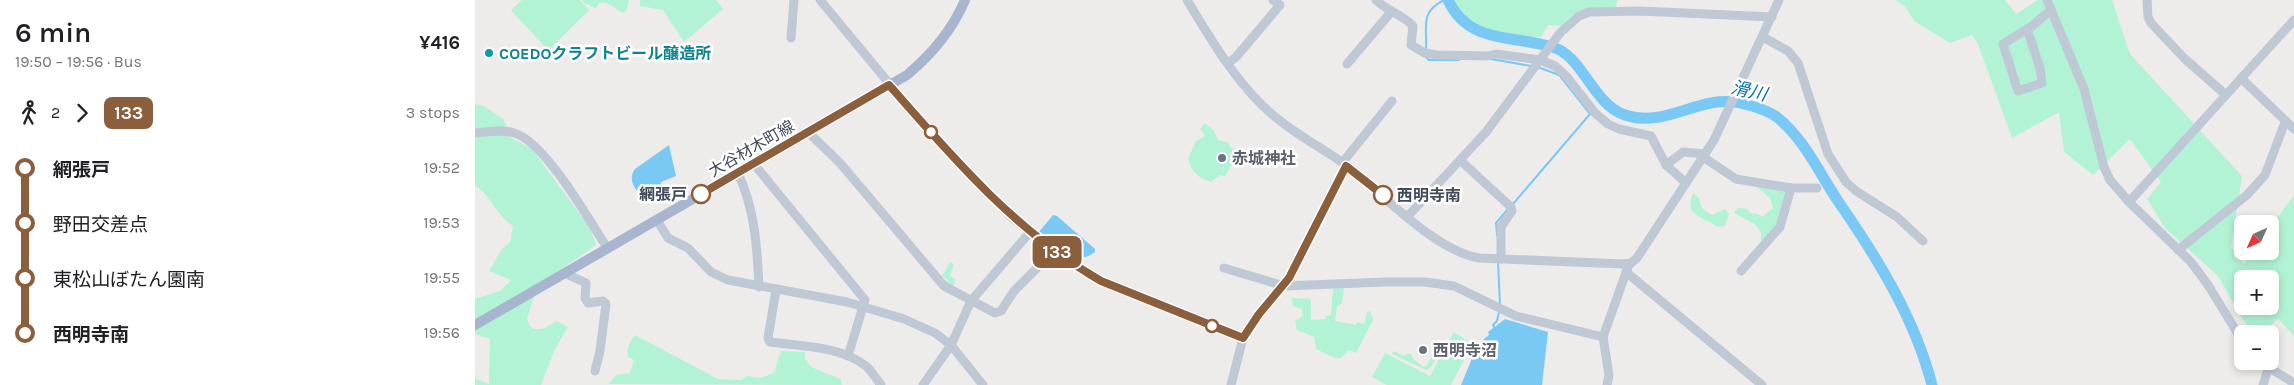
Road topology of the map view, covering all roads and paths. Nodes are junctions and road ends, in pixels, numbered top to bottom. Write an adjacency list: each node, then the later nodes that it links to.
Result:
1 (794, 0): 16 (street)
2 (820, 0): 21 (street)
3 (965, 0): 21 (main road, 大谷材木町線)
4 (1187, 0): 18 (street)
5 (1273, 0): 18 (street)
6 (1376, 0): 11 (street)
7 (1779, 0): 12 (street)
8 (2047, 0): 10 (street)
9 (2147, 0): 22 (street)
10 (2051, 10): 14 (street); 37 (street)
11 (1391, 12): 17 (street); 19 (street)
12 (1772, 17): 15 (street); 17 (street)
13 (2294, 20): 20 (street)
14 (2027, 29): 14 (street)
15 (1763, 37): 28 (street); 41 (street)
16 (791, 38)
17 (1542, 58): 29 (street); 32 (street)
18 (1229, 63): 31 (street)
19 (1347, 64)
20 (2241, 78): 22 (street); 24 (street)
21 (889, 85): 26 (main road, 大谷材木町線); 40 (street)
22 (2226, 95): 37 (street)
23 (1392, 100): 31 (street)
24 (2285, 122): 25 (street); 44 (street)
25 (2294, 128)
26 (808, 132): 30 (main road, 大谷材木町線); 53 (street)
27 (475, 133): 43 (street)
28 (1704, 156): 32 (street); 34 (street); 35 (street)
29 (1461, 161): 38 (street); 45 (street)
30 (754, 164): 33 (main road, 大谷材木町線); 54 (street)
31 (1344, 164): 38 (street); 50 (street)
32 (1666, 165): 34 (street)
33 (738, 173): 39 (main road, 大谷材木町線); 51 (street)
34 (1686, 183): 47 (street)
35 (1791, 188): 36 (street); 48 (street)
36 (1817, 188)
37 (2129, 202): 44 (street)
38 (1408, 216): 45 (street)
39 (657, 220): 43 (main road, 大谷材木町線); 51 (street)
40 (1029, 232): 42 (street); 53 (street)
41 (1923, 241)
42 (1046, 244): 53 (street); 58 (street)
43 (608, 250): 49 (main road, 大谷材木町線)
44 (2178, 250): 56 (street)
45 (1501, 259): 47 (street)
46 (1224, 268): 50 (street)
47 (1627, 268): 57 (street); 70 (street)
48 (1741, 271)
49 (564, 273): 55 (main road, 大谷材木町線); 63 (street)
50 (1283, 286): 57 (street); 58 (street)
51 (759, 287): 52 (street)
52 (776, 290): 54 (street); 60 (street)
53 (971, 301): 59 (street)
54 (863, 307): 59 (street); 60 (street)
55 (475, 325)
56 (2234, 327)
57 (1603, 337): 69 (street)
58 (1243, 338): 68 (street)
59 (951, 345): 66 (street); 67 (street)
60 (848, 356): 65 (street)
61 (2268, 370): 71 (street)
62 (2272, 370): 64 (street)
63 (595, 371)
64 (2294, 383)
65 (881, 385)
66 (923, 385)
67 (983, 385)
68 (1231, 385)
69 (1607, 385)
70 (1762, 385)
71 (2263, 385)

